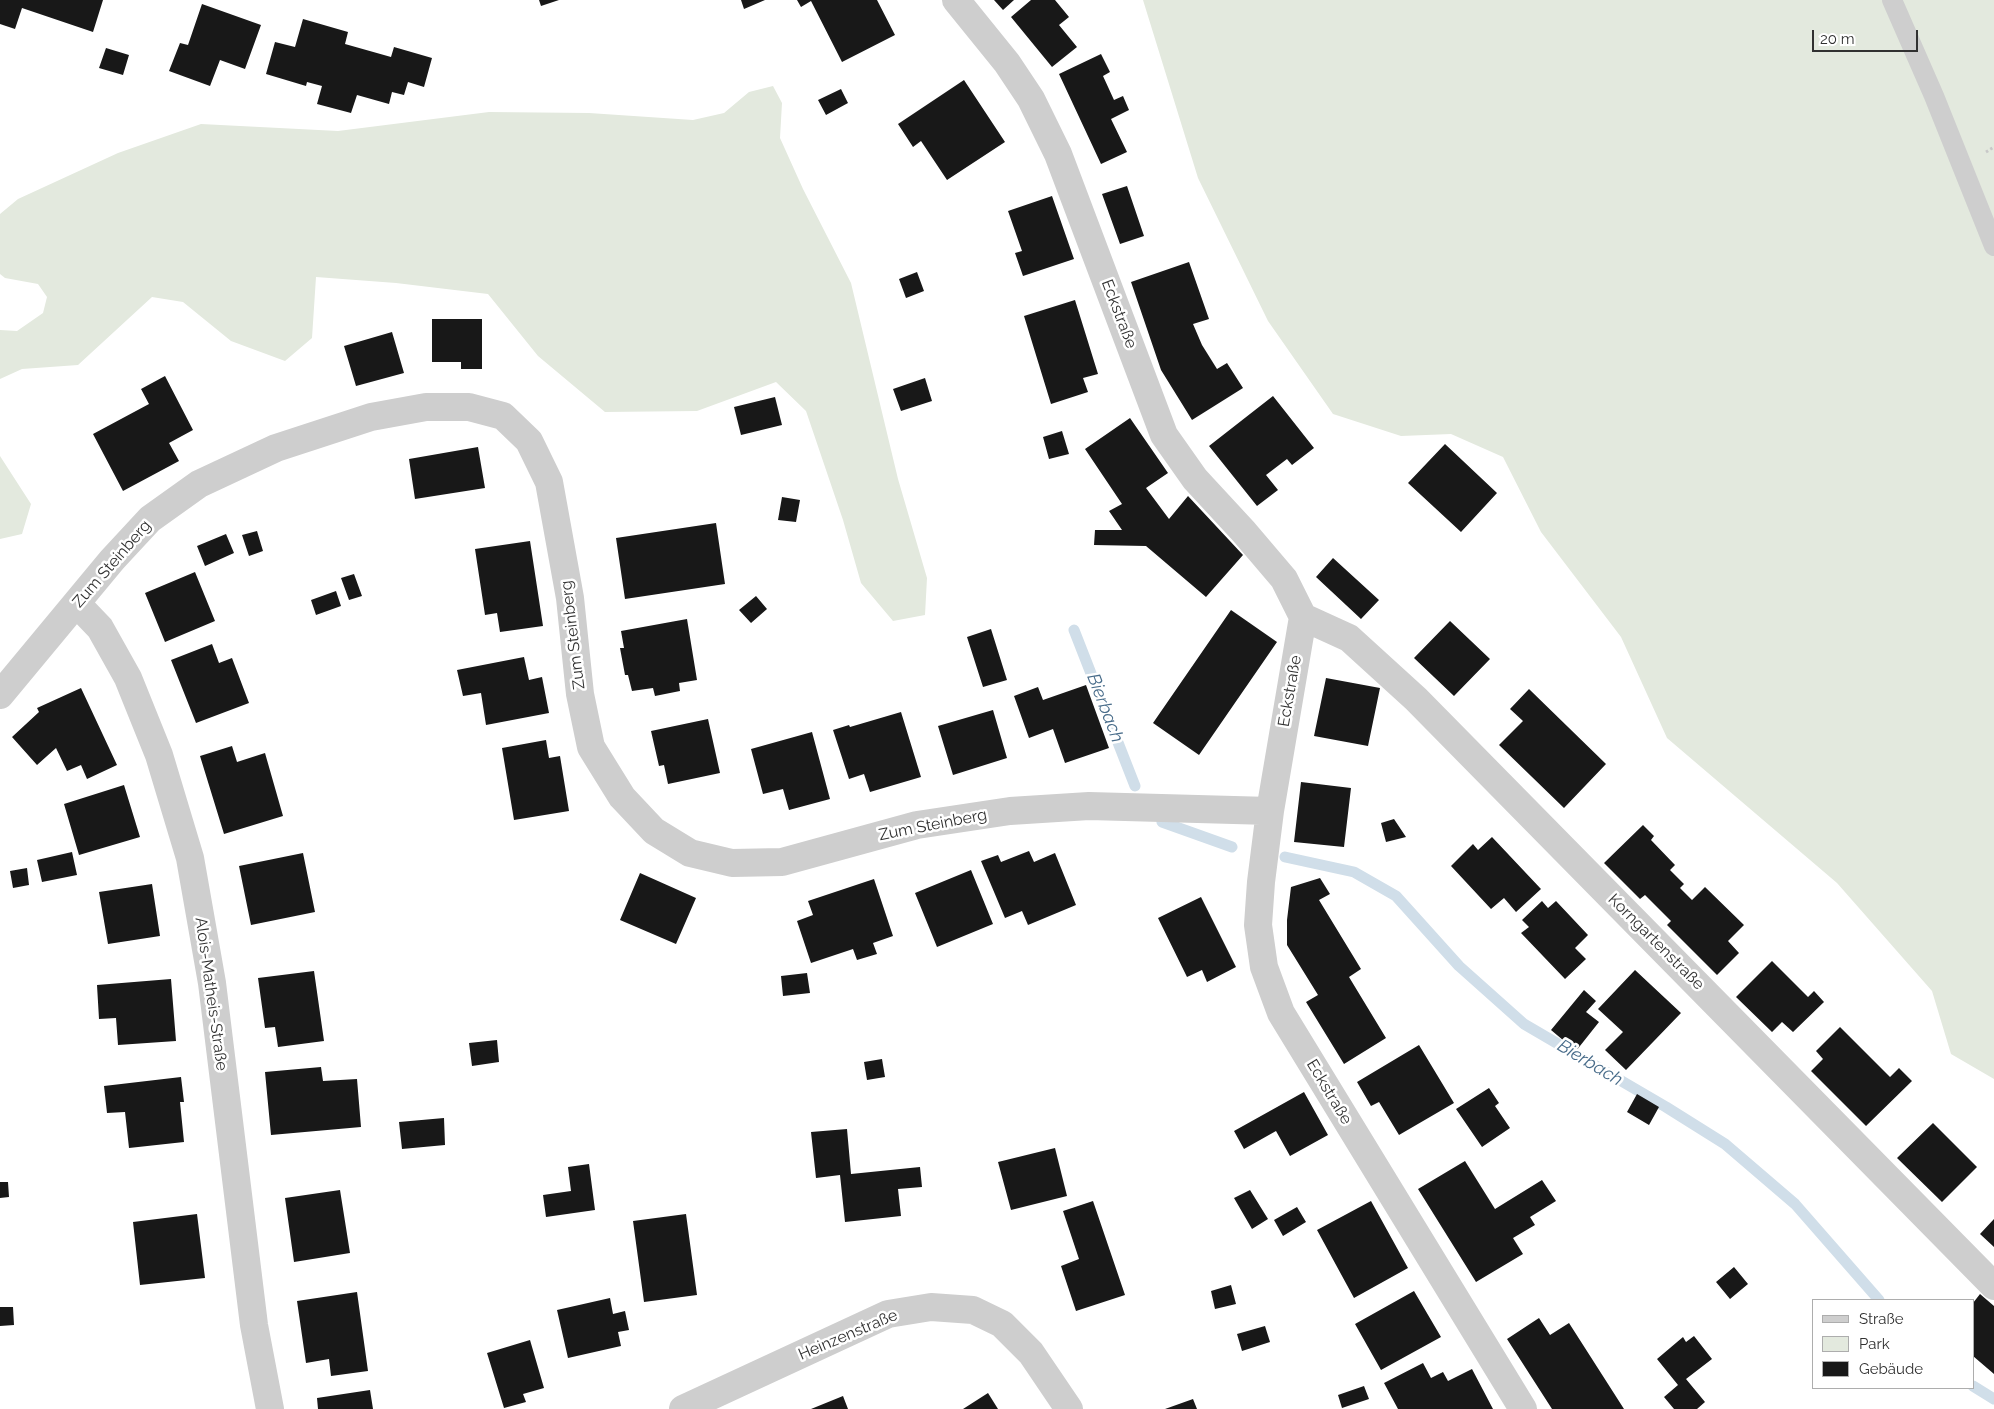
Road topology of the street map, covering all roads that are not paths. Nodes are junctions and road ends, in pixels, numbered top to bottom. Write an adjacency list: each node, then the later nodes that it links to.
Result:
1 (956, 0): 5 (street, Eckstraße)
2 (1892, 0): 3 (lane)
3 (1994, 246)
4 (76, 604): 6 (street, Zum Steinberg); 7 (street, Zum Steinberg); 9 (street, Alois-Matheis-Straße)
5 (1303, 617): 7 (street, Eckstraße); 8 (street, Korngartenstraße)
6 (0, 695)
7 (1270, 811): 12 (street, Eckstraße)
8 (1994, 1286)
9 (270, 1409)
10 (683, 1409): 11 (street, Heinzenstraße)
11 (1069, 1409)
12 (1523, 1409)

